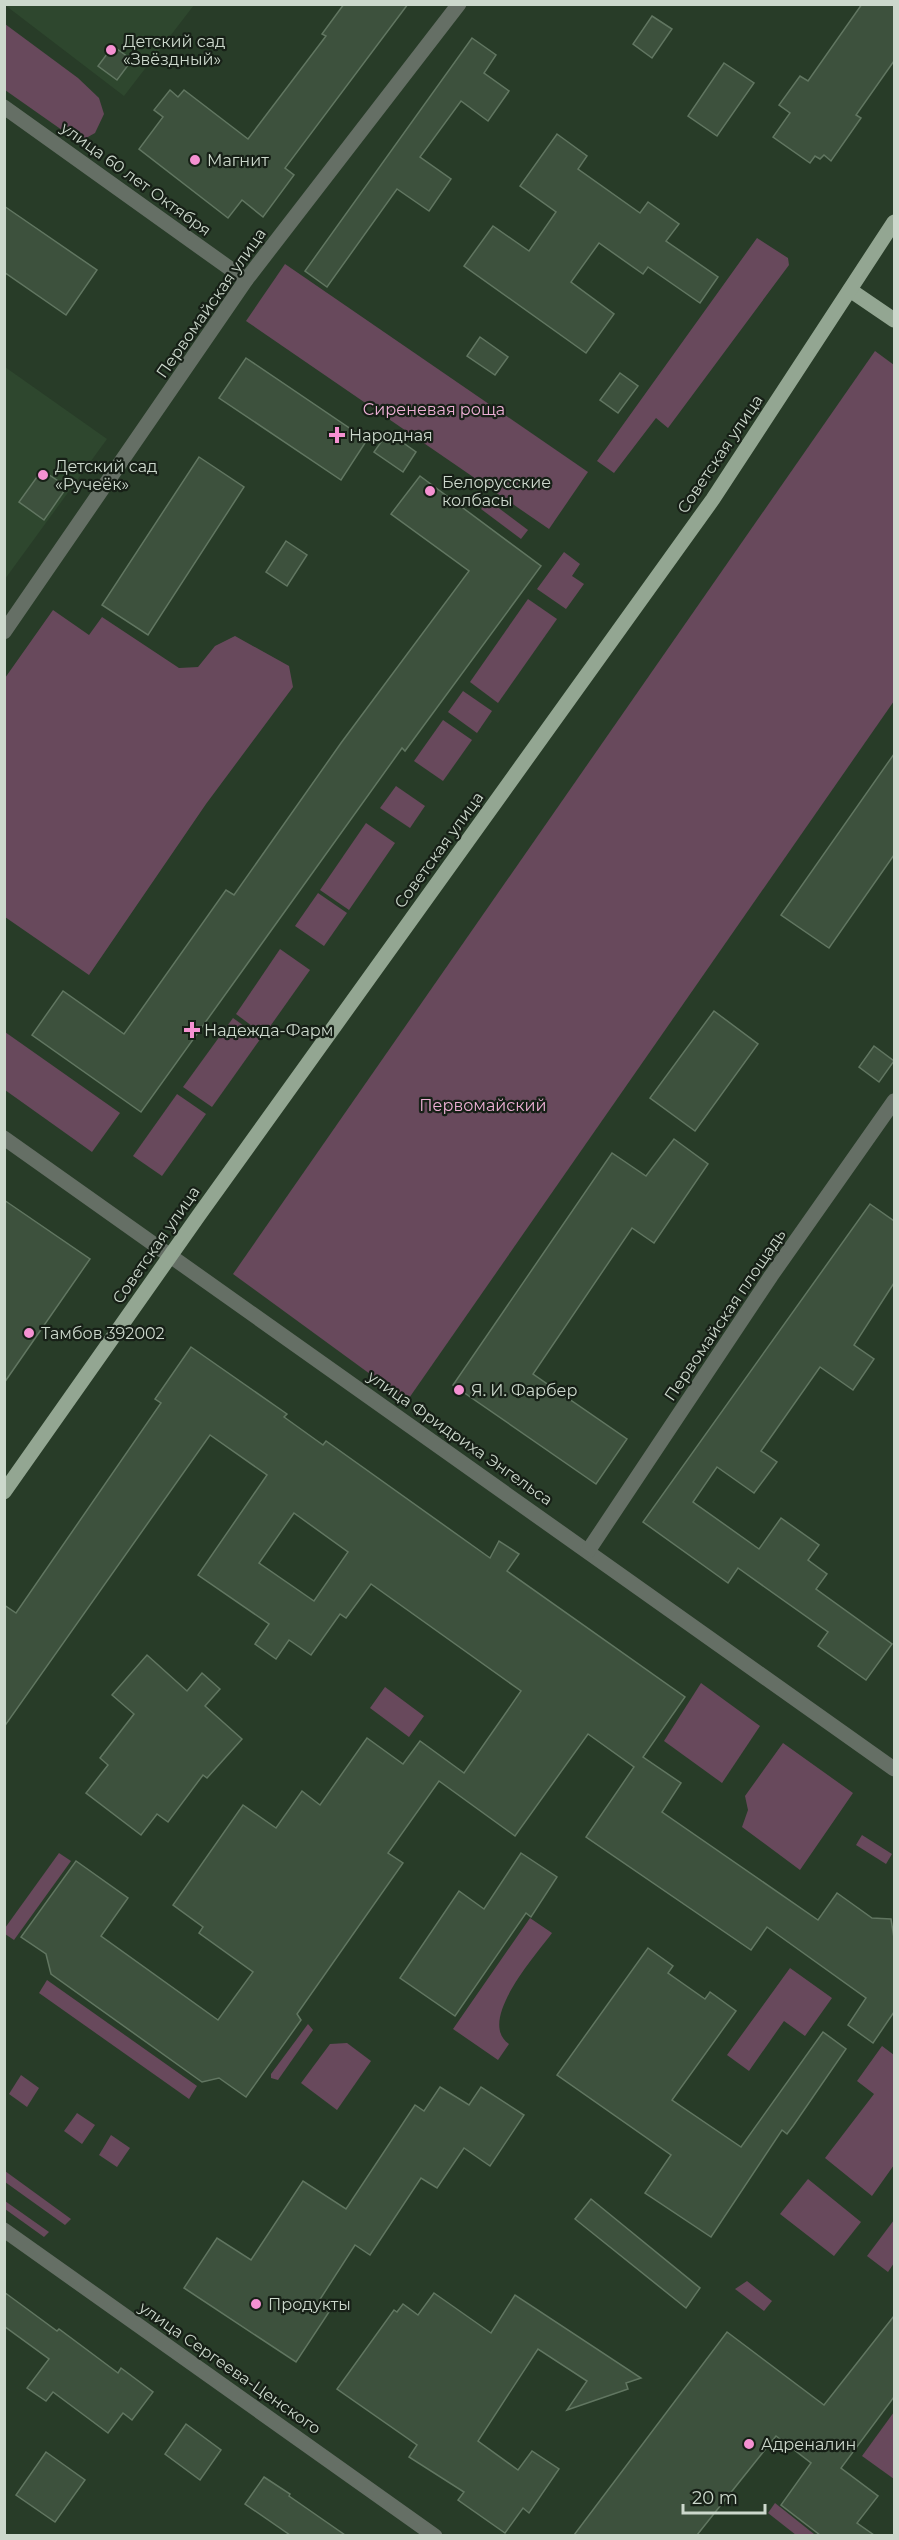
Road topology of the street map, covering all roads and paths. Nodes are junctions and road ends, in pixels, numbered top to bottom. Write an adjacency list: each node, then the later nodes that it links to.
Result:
1 (459, 4): 4 (street, Первомайская улица)
2 (4, 107): 4 (street, улица 60 лет Октября)
3 (894, 222): 5 (main road, Советская улица)
4 (246, 280): 7 (street, Первомайская улица)
5 (850, 290): 6 (main road); 10 (main road, Советская улица)
6 (894, 320)
7 (4, 632)
8 (894, 1101): 12 (street, Первомайская площадь)
9 (4, 1138): 10 (street, улица Фридриха Энгельса)
10 (171, 1256): 11 (main road, Советская улица); 12 (street, улица Фридриха Энгельса)
11 (4, 1492)
12 (588, 1551): 13 (street, улица Фридриха Энгельса)
13 (894, 1769)
14 (4, 2230): 15 (street, улица Сергеева-Ценского)
15 (435, 2535)

